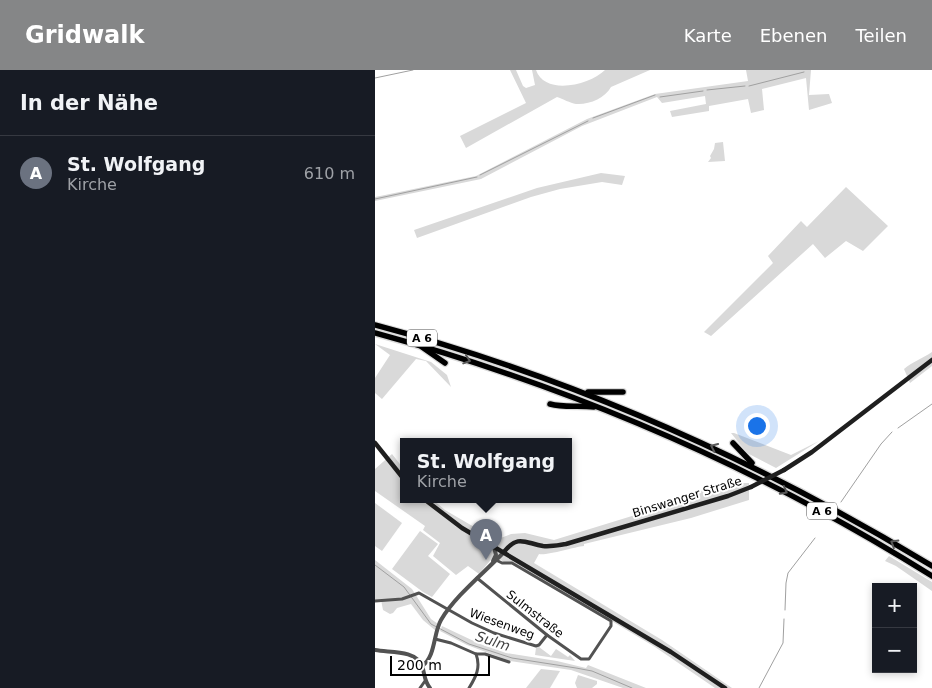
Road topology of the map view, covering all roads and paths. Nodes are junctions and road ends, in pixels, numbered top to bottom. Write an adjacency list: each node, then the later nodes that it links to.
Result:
1 (375, 325): 6 (highway, A 6)
2 (375, 333): 3 (highway, A 6)
3 (421, 345): 5 (highway); 9 (highway, A 6, one-way to 9)
4 (932, 360): 16 (main road, Binswanger Straße, bridge)
5 (445, 363)
6 (583, 392): 7 (highway); 12 (highway, A 6, one-way to 6)
7 (623, 392)
8 (550, 404): 9 (highway)
9 (604, 408): 20 (highway, A 6, one-way to 20)
10 (375, 443): 13 (main road)
11 (733, 443): 12 (highway)
12 (758, 468): 19 (highway, A 6, one-way to 12)
13 (400, 474)
14 (429, 503): 15 (main road)
15 (494, 546): 16 (main road); 18 (street)
16 (504, 552): 17 (street); 34 (main road)
17 (496, 560): 18 (street); 24 (street, Sulmstraße)
18 (492, 563): 21 (street)
19 (932, 566)
20 (932, 576)
21 (477, 578): 23 (street); 24 (street, Sulmstraße)
22 (375, 601): 23 (street)
23 (448, 610): 24 (street, Wiesenweg); 25 (street)
24 (547, 635)
25 (435, 639): 27 (street); 29 (street)
26 (375, 650): 29 (street)
27 (476, 654): 28 (street); 33 (street)
28 (509, 662)
29 (422, 666): 30 (street)
30 (425, 681): 31 (street); 32 (street)
31 (420, 688)
32 (430, 688)
33 (469, 688)
34 (725, 688)

